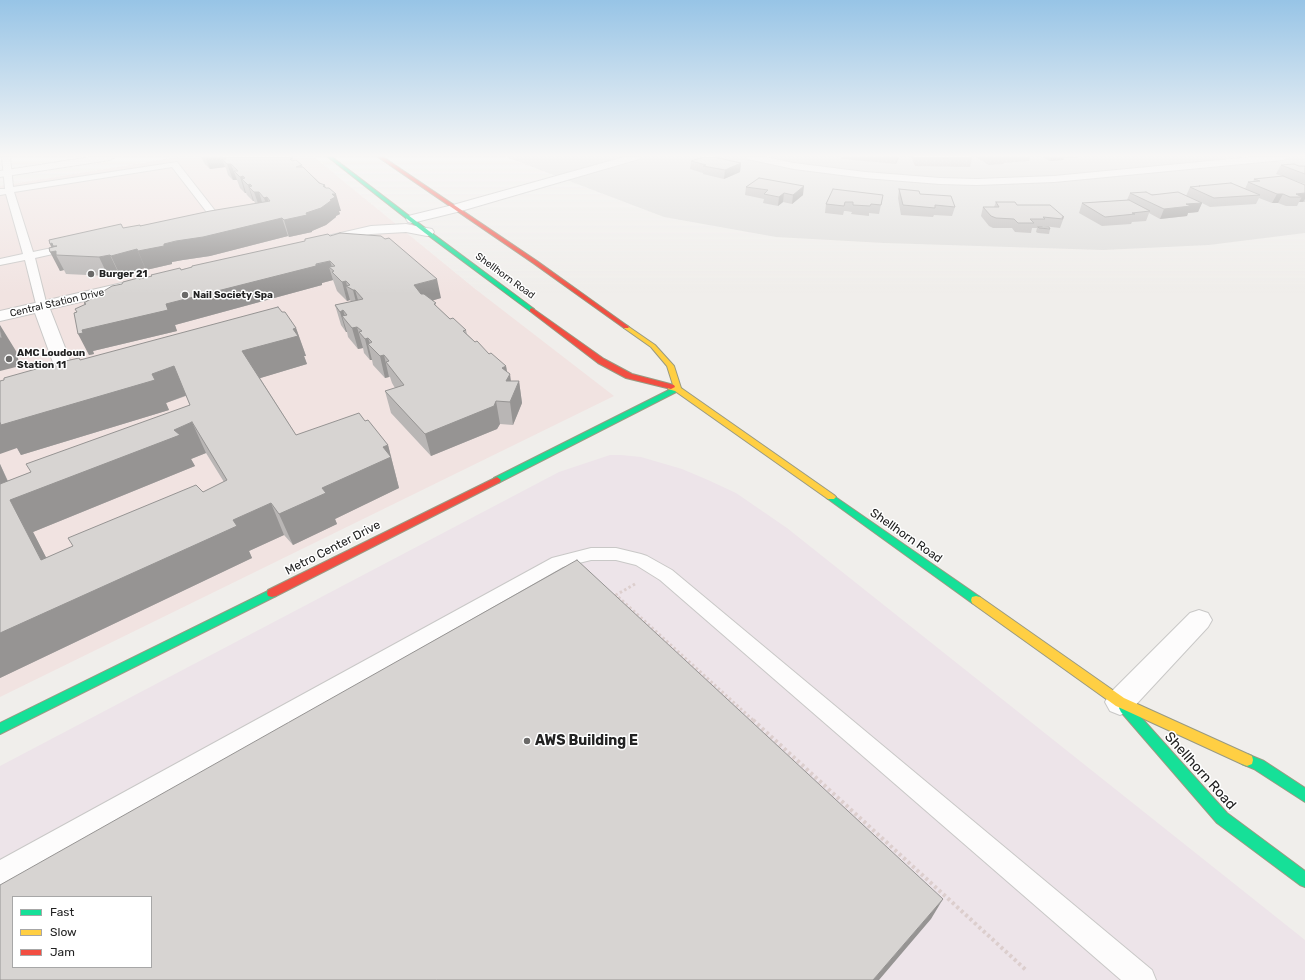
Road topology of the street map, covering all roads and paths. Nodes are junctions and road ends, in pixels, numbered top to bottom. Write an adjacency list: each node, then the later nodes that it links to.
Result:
1 (9, 203): 14 (lane)
2 (203, 203): 9 (lane)
3 (389, 203): 6 (main road, Shellhorn Road)
4 (449, 203): 7 (main road)
5 (475, 203): 7 (street)
6 (395, 207): 8 (main road, Shellhorn Road); 10 (street)
7 (457, 208): 8 (street); 20 (main road)
8 (412, 219): 11 (main road, Shellhorn Road)
9 (193, 221)
10 (371, 230): 11 (street); 12 (street)
11 (427, 232): 20 (main road, Shellhorn Road)
12 (311, 244)
13 (78, 246): 14 (lane)
14 (29, 256): 15 (lane); 17 (lane)
15 (0, 262)
16 (144, 282): 17 (street, Central Station Drive)
17 (41, 306): 18 (street, Central Station Drive); 19 (street)
18 (0, 316)
19 (64, 368)
20 (678, 390): 23 (main road, Shellhorn Road); 24 (main road, Metro Center Drive)
21 (659, 571): 26 (lane); 28 (path); 29 (lane)
22 (1199, 620): 23 (street)
23 (1120, 702): 25 (main road, Shellhorn Road); 27 (main road, Shellhorn Road)
24 (0, 730)
25 (1305, 796)
26 (0, 874)
27 (1305, 880)
28 (1026, 970)
29 (1142, 980)

